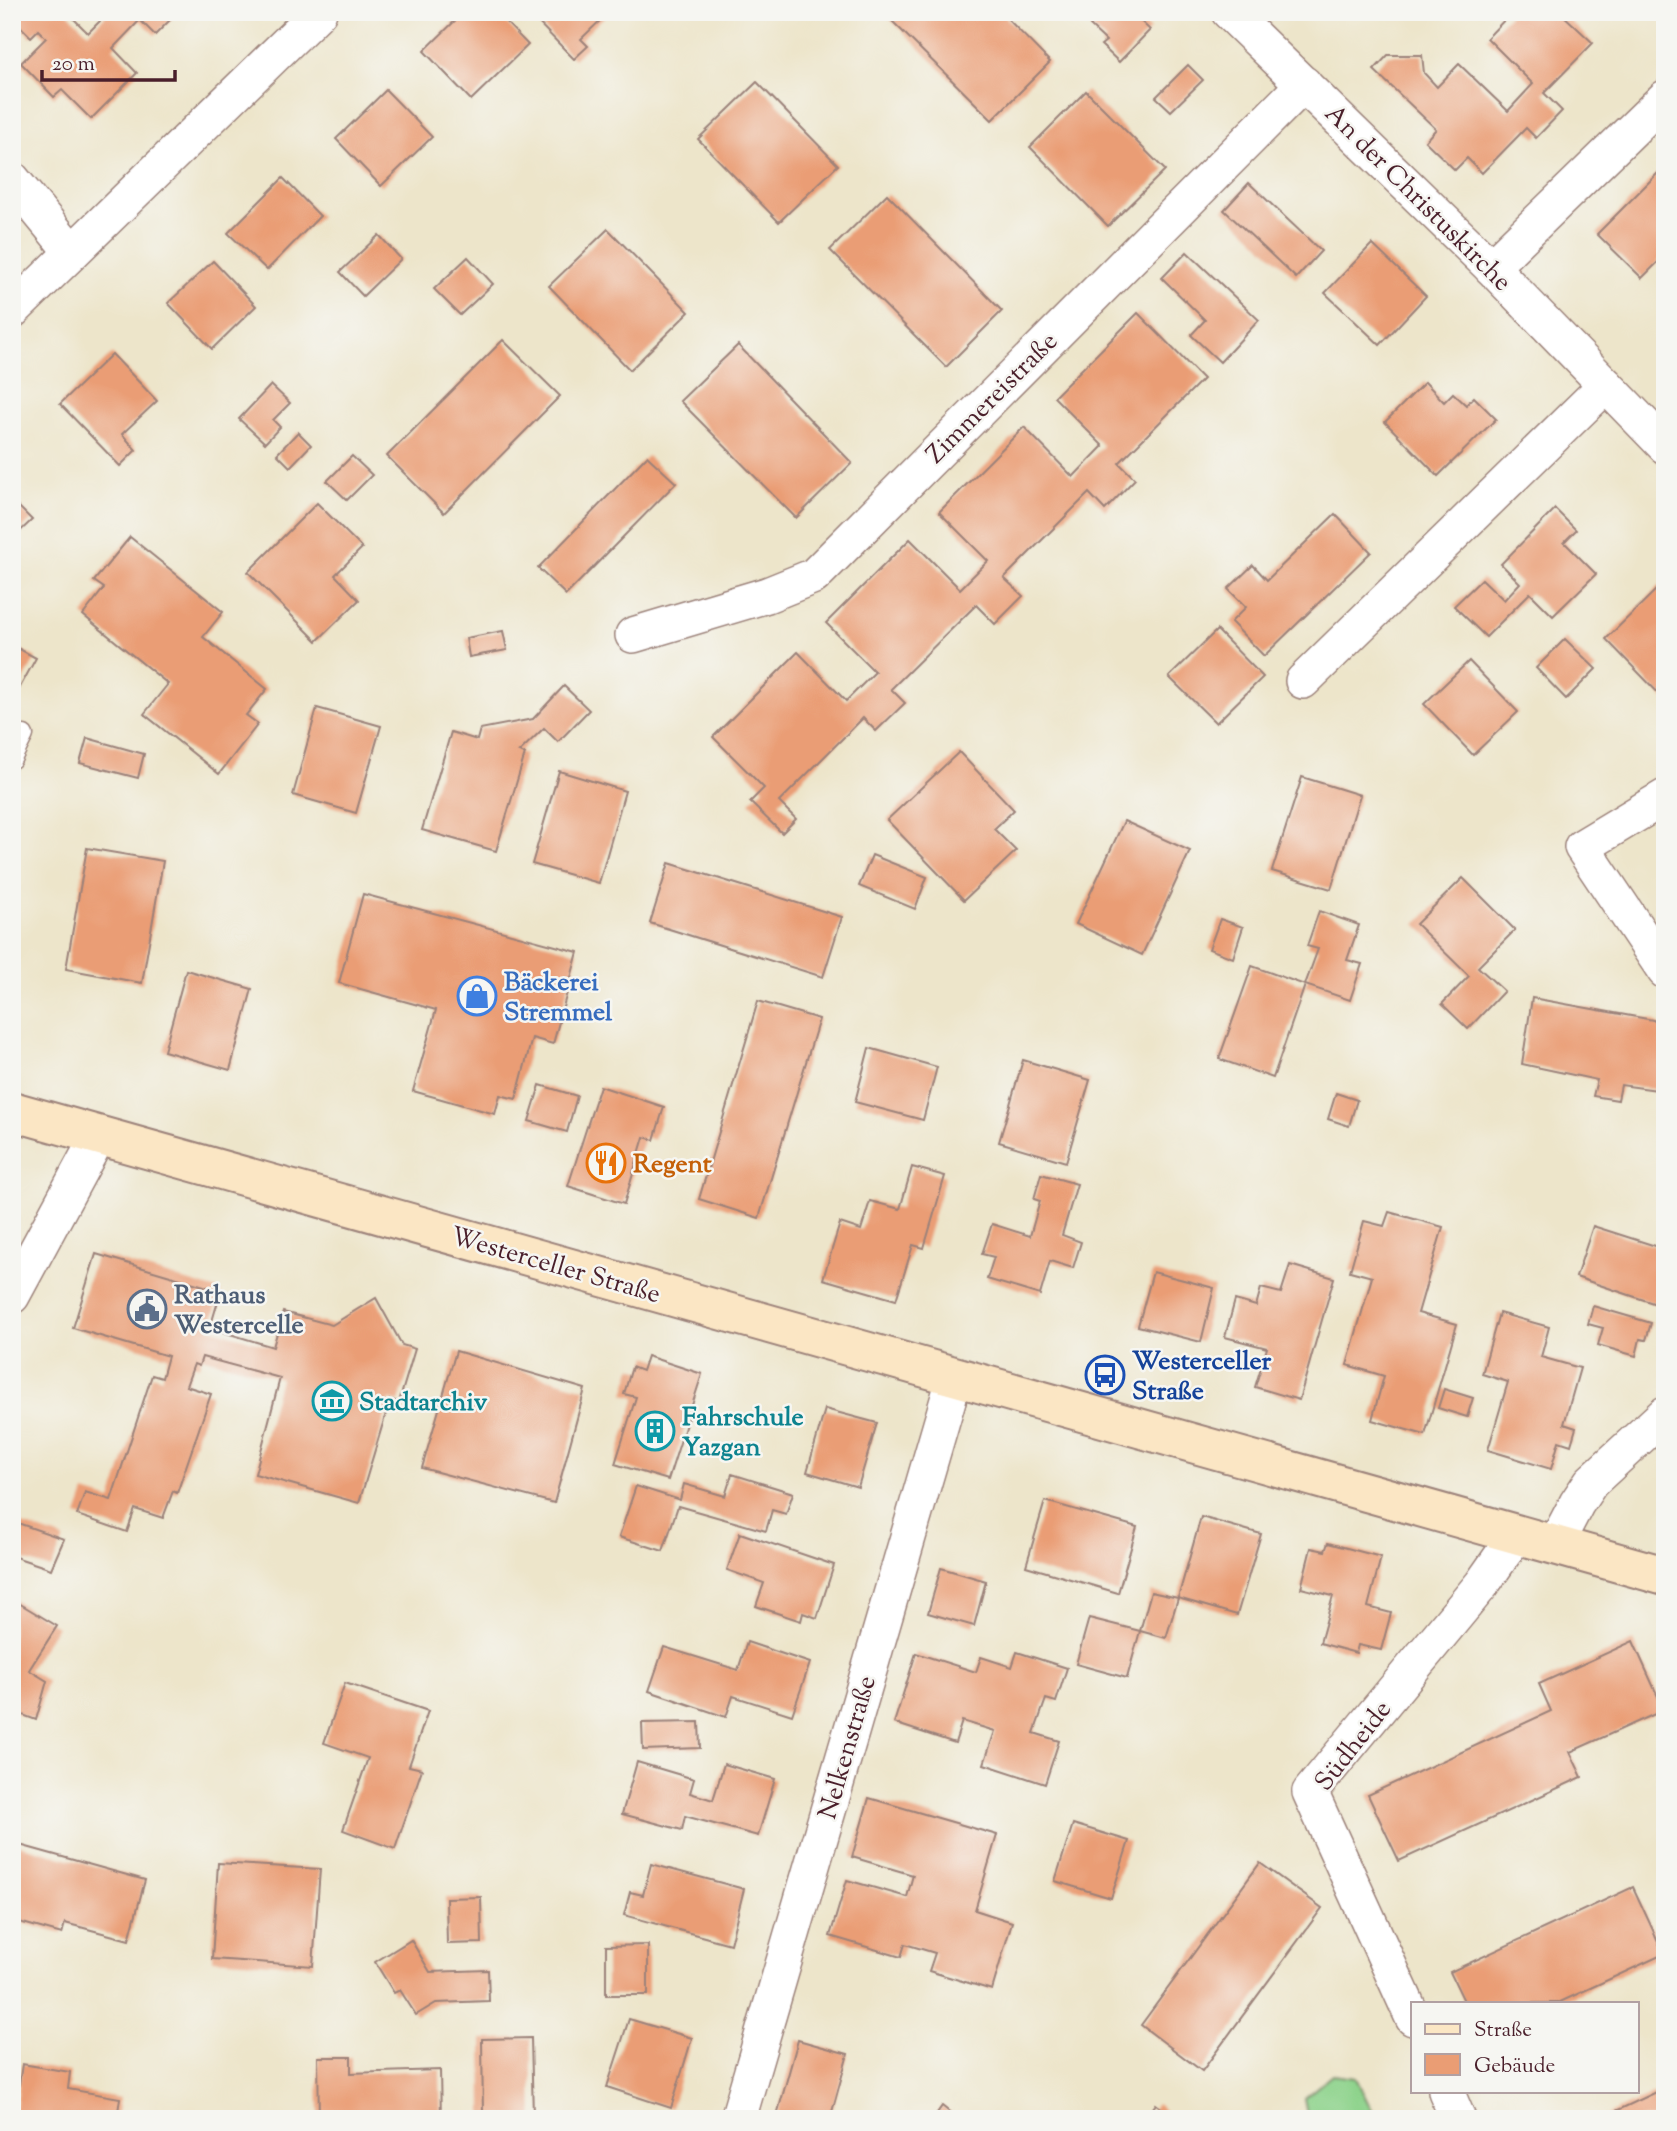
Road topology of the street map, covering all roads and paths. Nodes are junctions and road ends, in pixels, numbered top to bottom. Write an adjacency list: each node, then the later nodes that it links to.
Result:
1 (319, 12): 6 (street)
2 (1229, 12): 3 (street, An der Christuskirche)
3 (1304, 84): 7 (street, An der Christuskirche); 11 (street, Zimmereistraße)
4 (1665, 98): 7 (street)
5 (12, 179): 6 (street)
6 (72, 252): 8 (street)
7 (1491, 267): 9 (street, An der Christuskirche)
8 (12, 311)
9 (1606, 385): 10 (street, An der Christuskirche); 12 (street)
10 (1665, 446)
11 (633, 635)
12 (1303, 681)
13 (24, 735): 14 (lane)
14 (12, 759)
15 (1665, 797): 16 (street)
16 (1665, 971)
17 (12, 1111): 18 (street, Westerceller Straße)
18 (99, 1135): 19 (street); 20 (street, Westerceller Straße)
19 (12, 1296)
20 (955, 1376): 22 (street, Westerceller Straße); 27 (street, Nelkenstraße)
21 (1665, 1414): 23 (street)
22 (1517, 1534): 23 (street, Westerceller Straße); 25 (street, Südheide)
23 (1555, 1545): 24 (street, Westerceller Straße)
24 (1665, 1576)
25 (1411, 2014)
26 (1446, 2092): 28 (street)
27 (738, 2119)
28 (1458, 2119)

